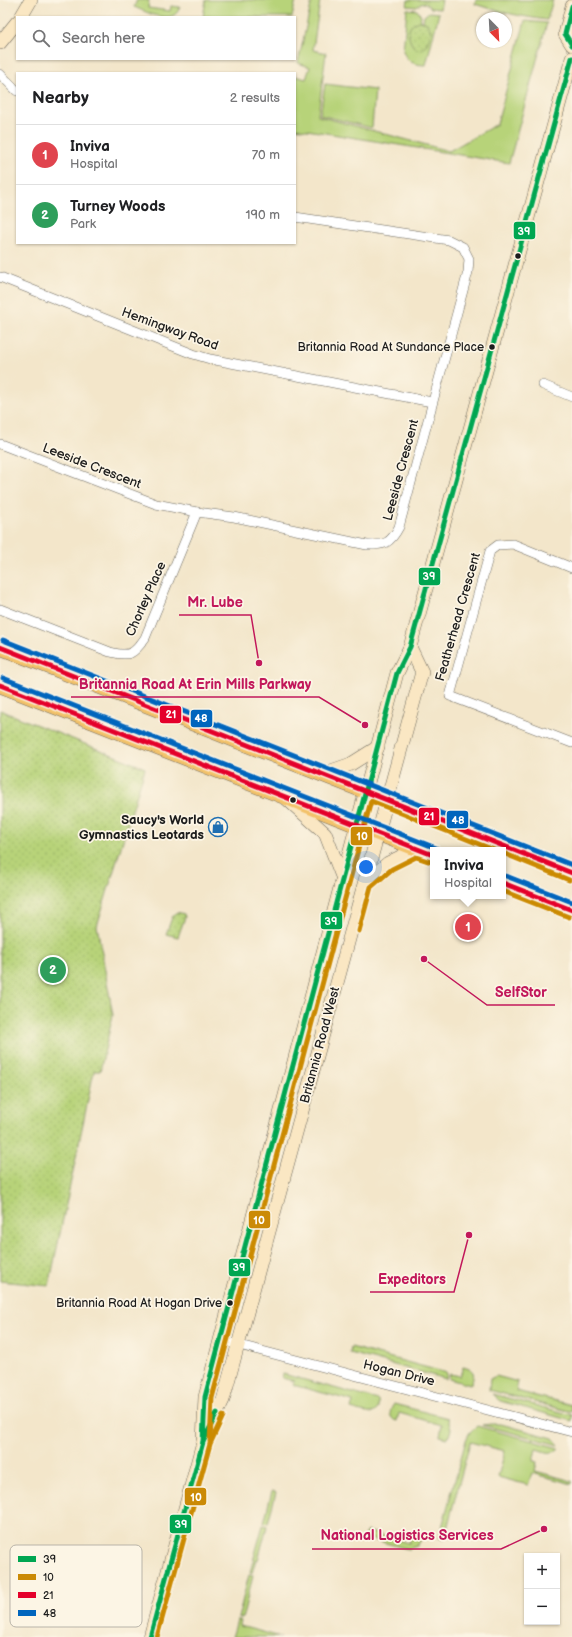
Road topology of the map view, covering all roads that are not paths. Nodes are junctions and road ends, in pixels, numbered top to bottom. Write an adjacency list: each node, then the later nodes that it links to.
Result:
1 (31, 0): 3 (main road)
2 (572, 6): 6 (main road)
3 (22, 16)
4 (16, 23): 5 (main road)
5 (0, 43)
6 (572, 45)
7 (572, 58): 20 (main road, Britannia Road West)
8 (0, 74): 9 (street)
9 (16, 90)
10 (296, 217): 14 (street, Leeside Crescent)
11 (0, 277): 14 (street, Hemingway Road)
12 (543, 386): 13 (street)
13 (572, 397)
14 (432, 402): 16 (street, Leeside Crescent)
15 (0, 444): 16 (street, Leeside Crescent)
16 (197, 512): 18 (street, Chorley Place)
17 (572, 568): 22 (street, Featherhead Crescent)
18 (0, 609)
19 (0, 647): 24 (main road)
20 (410, 647): 23 (main road, Britannia Road West); 27 (main road, Britannia Road West)
21 (0, 685): 26 (main road)
22 (572, 742)
23 (378, 747): 24 (main road); 25 (main road, Britannia Road West)
24 (322, 774): 25 (main road)
25 (366, 792): 27 (main road); 28 (main road, Britannia Road West)
26 (285, 797): 28 (main road); 33 (main road)
27 (387, 800): 29 (main road, Britannia Road West); 32 (main road)
28 (357, 825): 29 (main road); 33 (main road, Britannia Road West)
29 (378, 833): 30 (main road); 34 (main road, Britannia Road West)
30 (416, 849): 31 (main road); 34 (main road)
31 (430, 854)
32 (572, 873)
33 (343, 878): 37 (main road, Britannia Road West)
34 (365, 883): 38 (main road, Britannia Road West)
35 (506, 884): 36 (main road)
36 (572, 910)
37 (220, 1340): 38 (street, Hogan Drive); 40 (main road, Britannia Road West)
38 (238, 1345): 39 (street, Hogan Drive); 40 (main road, Britannia Road West)
39 (572, 1432)
40 (203, 1442): 41 (main road, Britannia Road West)
41 (150, 1637)

